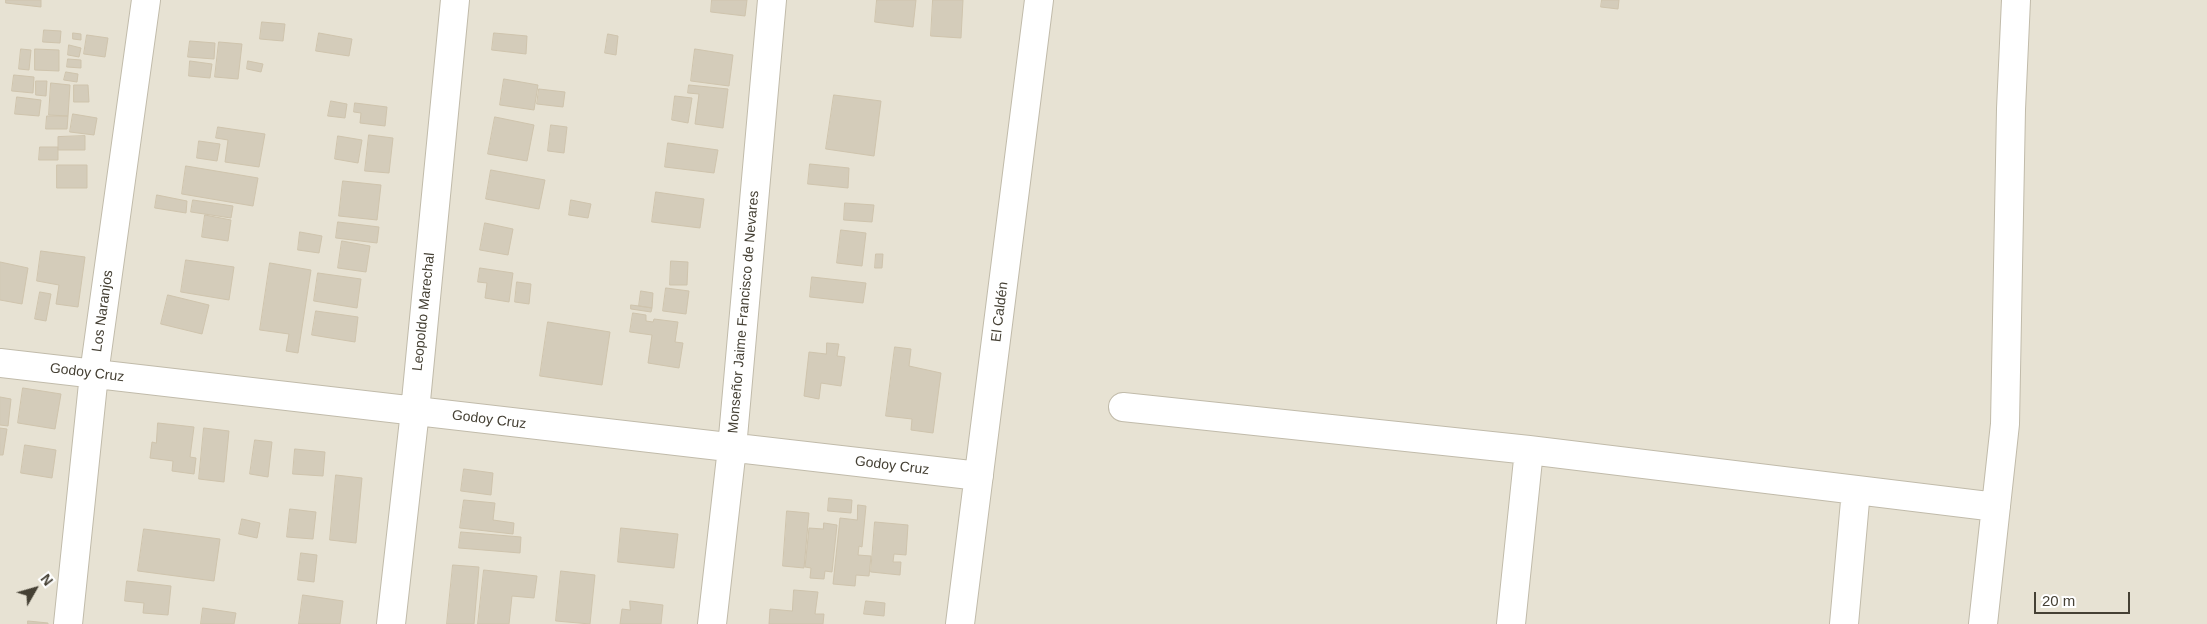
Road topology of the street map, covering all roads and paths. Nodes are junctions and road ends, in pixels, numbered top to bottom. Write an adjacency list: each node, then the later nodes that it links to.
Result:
1 (146, 0): 7 (street, Los Naranjos)
2 (455, 0): 9 (street, Leopoldo Marechal)
3 (772, 0): 10 (street, Monseñor Jaime Francisco de Nevares)
4 (1039, 0): 12 (street, El Caldén)
5 (2016, 0): 14 (street)
6 (0, 363): 7 (street, Godoy Cruz)
7 (94, 374): 9 (street, Godoy Cruz); 15 (street, Los Naranjos)
8 (1122, 407): 11 (street)
9 (415, 411): 10 (street, Godoy Cruz); 16 (street, Leopoldo Marechal)
10 (732, 448): 12 (street, Godoy Cruz); 17 (street, Monseñor Jaime Francisco de Nevares)
11 (1529, 450): 13 (street); 19 (street)
12 (979, 476): 18 (street, El Caldén)
13 (1856, 490): 14 (street); 20 (street)
14 (1996, 507): 21 (street)
15 (68, 624)
16 (392, 624)
17 (712, 624)
18 (960, 624)
19 (1511, 624)
20 (1844, 624)
21 (1983, 624)

